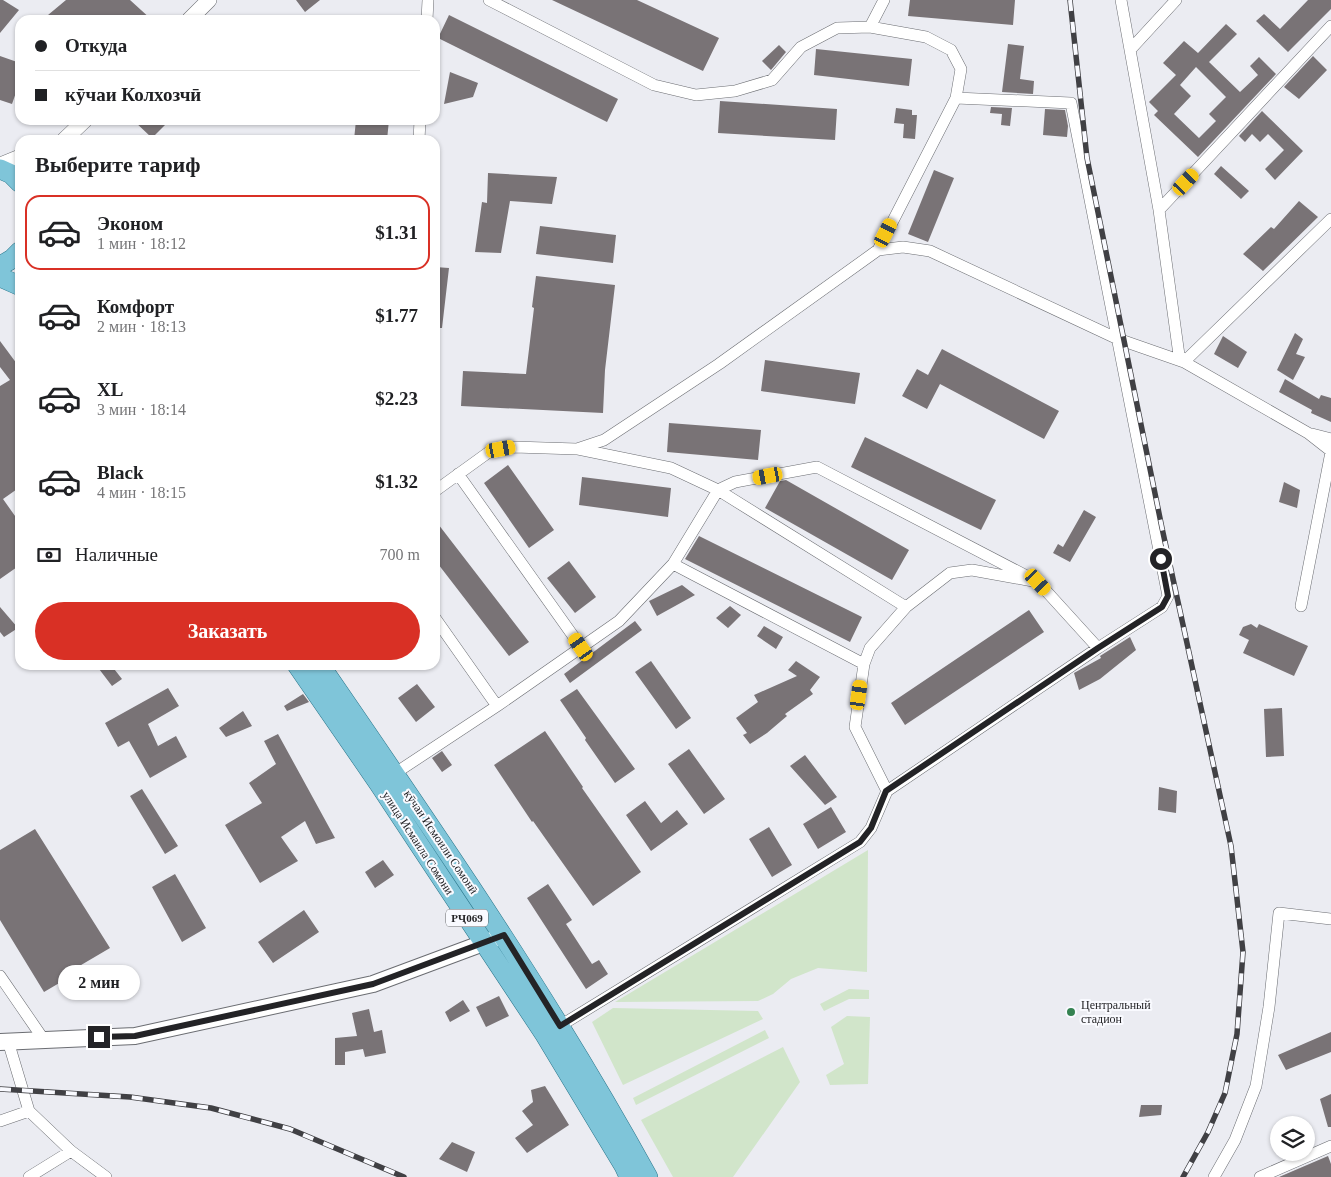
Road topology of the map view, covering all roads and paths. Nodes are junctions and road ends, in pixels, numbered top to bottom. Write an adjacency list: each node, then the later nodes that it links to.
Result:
1 (209, 0): 7 (street)
2 (428, 0): 8 (street)
3 (489, 0): 10 (street)
4 (884, 0): 10 (street)
5 (1121, 0): 11 (street)
6 (1176, 0): 11 (street)
7 (193, 15)
8 (427, 15)
9 (1331, 26): 19 (street)
10 (870, 27): 12 (street)
11 (1130, 50): 19 (street)
12 (956, 98): 21 (street); 26 (street)
13 (80, 125): 14 (street)
14 (69, 135)
15 (15, 159): 16 (street)
16 (0, 165)
17 (0, 169): 18 (main road)
18 (15, 178)
19 (1159, 210): 27 (street)
20 (1331, 218): 27 (street)
21 (878, 250): 26 (street); 30 (street)
22 (15, 256): 23 (main road)
23 (0, 266)
24 (0, 277): 25 (main road)
25 (15, 284)
26 (1118, 339): 27 (street); 41 (street)
27 (1184, 362): 28 (street)
28 (1308, 434): 29 (street); 31 (street)
29 (1331, 439)
30 (578, 449): 32 (street); 34 (street)
31 (1331, 451): 37 (street)
32 (458, 474): 33 (street); 40 (street)
33 (440, 487)
34 (718, 490): 35 (street); 36 (street); 38 (street)
35 (673, 564): 40 (street); 42 (street)
36 (1038, 582): 38 (street); 41 (street)
37 (1301, 606)
38 (906, 607): 42 (street)
39 (440, 625): 45 (street)
40 (581, 647): 45 (street)
41 (1098, 648): 48 (street)
42 (864, 664): 48 (street)
43 (300, 670): 47 (main road, улица Исмаила Сомони / РҶ069)
44 (323, 670): 46 (main road, кӯчаи Исмоили Сомонӣ / РҶ069)
45 (496, 706): 46 (street)
46 (395, 774): 47 (street); 50 (main road, кӯчаи Исмоили Сомонӣ / РҶ069)
47 (379, 784): 51 (main road, улица Исмаила Сомони / РҶ069)
48 (886, 791): 53 (street)
49 (1331, 919): 64 (street)
50 (504, 935): 51 (main road); 53 (main road, кӯчаи Исмоили Сомонӣ / РҶ069)
51 (483, 943): 53 (main road, улица Исмаила Сомони / РҶ069); 54 (main road)
52 (0, 976): 54 (street)
53 (552, 1030): 62 (main road, улица Исмаила Сомони / РҶ069); 63 (main road, кӯчаи Исмоили Сомонӣ / РҶ069)
54 (44, 1040): 55 (main road)
55 (4, 1041): 56 (street)
56 (29, 1111): 57 (street); 59 (street)
57 (0, 1120)
58 (1331, 1146): 65 (street)
59 (72, 1150): 60 (street); 61 (street)
60 (28, 1177)
61 (106, 1177)
62 (629, 1177)
63 (648, 1177)
64 (1214, 1177)
65 (1260, 1177)

